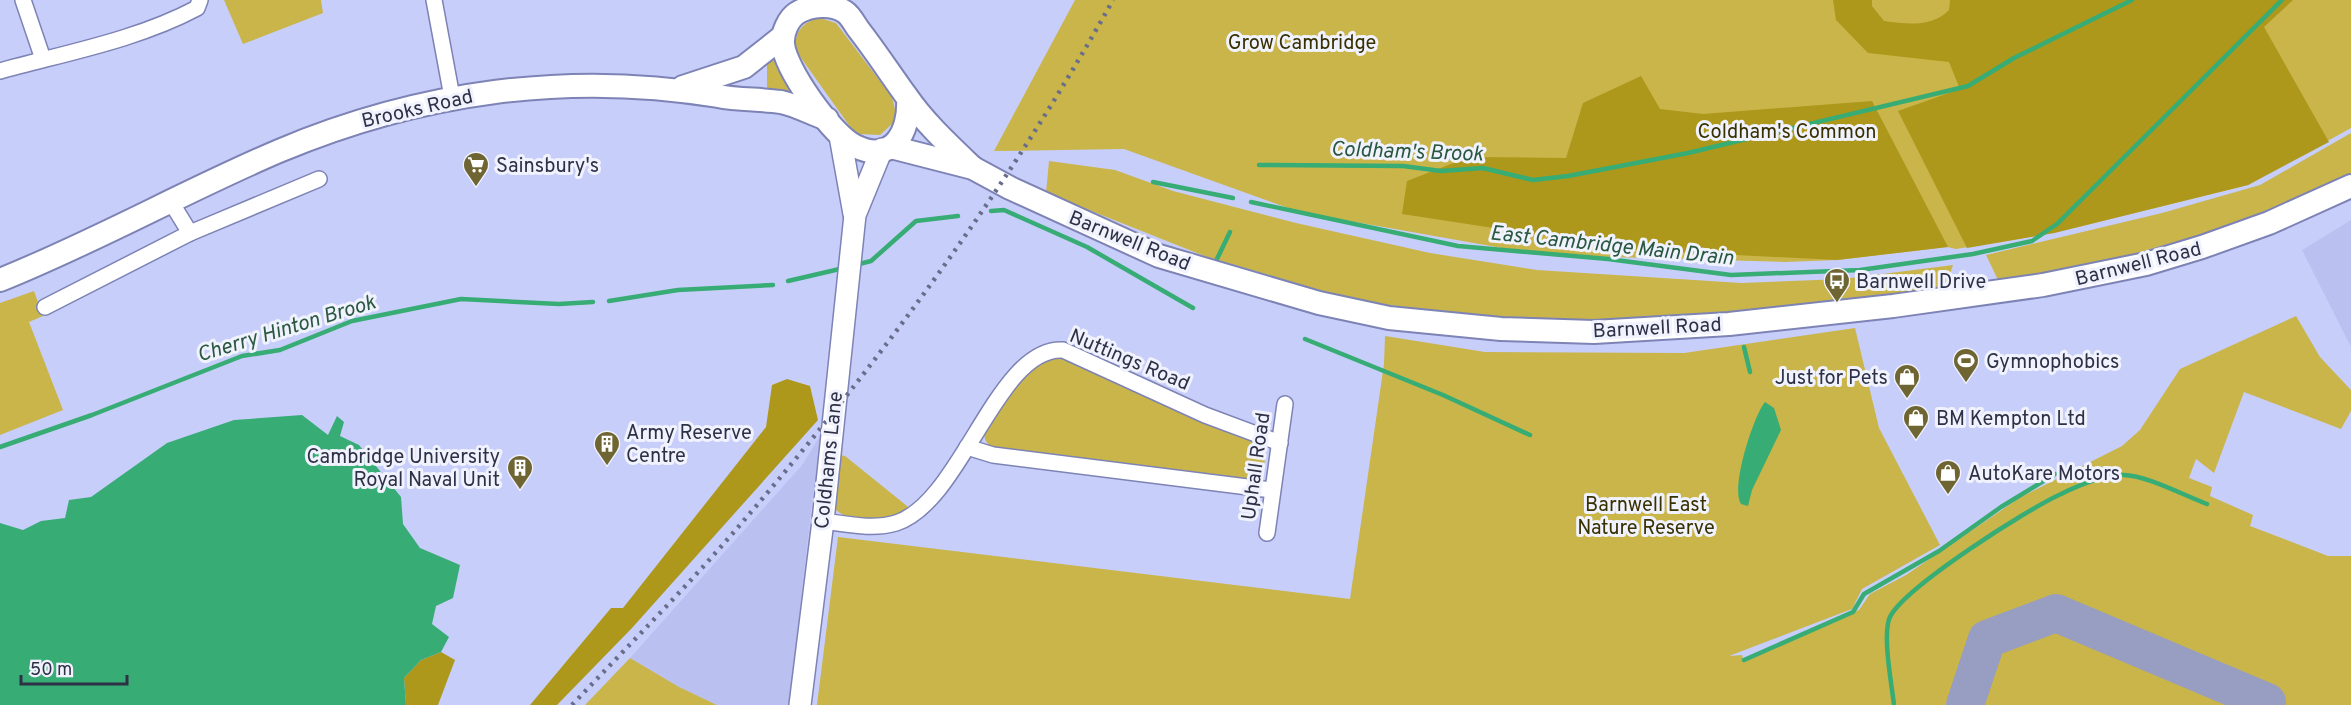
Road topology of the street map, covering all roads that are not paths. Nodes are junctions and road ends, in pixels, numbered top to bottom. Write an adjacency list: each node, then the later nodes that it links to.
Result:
1 (23, 0): 7 (street)
2 (200, 0): 7 (street)
3 (434, 0): 10 (street)
4 (842, 6): 5 (main road); 11 (main road, Barnwell Road)
5 (798, 7): 6 (main road)
6 (782, 37): 9 (main road, Brooks Road); 12 (main road)
7 (43, 59): 8 (street)
8 (0, 71)
9 (679, 89): 10 (main road, Brooks Road); 12 (main road, Brooks Road)
10 (452, 97): 17 (main road, Brooks Road)
11 (908, 99): 13 (main road); 14 (main road, Barnwell Road)
12 (834, 127): 13 (main road, Brooks Road); 18 (street, Coldhams Lane)
13 (886, 148): 14 (main road, Barnwell Road); 18 (street, Coldhams Lane)
14 (973, 168): 16 (main road, Barnwell Road)
15 (320, 179): 19 (street)
16 (2351, 186)
17 (171, 202): 19 (street); 20 (main road, Brooks Road)
18 (855, 214): 26 (street, Coldhams Lane)
19 (190, 233): 21 (street)
20 (0, 280)
21 (45, 307)
22 (1285, 404): 23 (street, Uphall Road)
23 (1280, 444): 24 (street, Nuttings Road); 25 (street, Uphall Road)
24 (967, 447): 25 (street); 26 (street, Nuttings Road)
25 (1272, 490): 27 (street, Uphall Road)
26 (823, 521): 28 (street, Coldhams Lane)
27 (1267, 533)
28 (800, 705)

